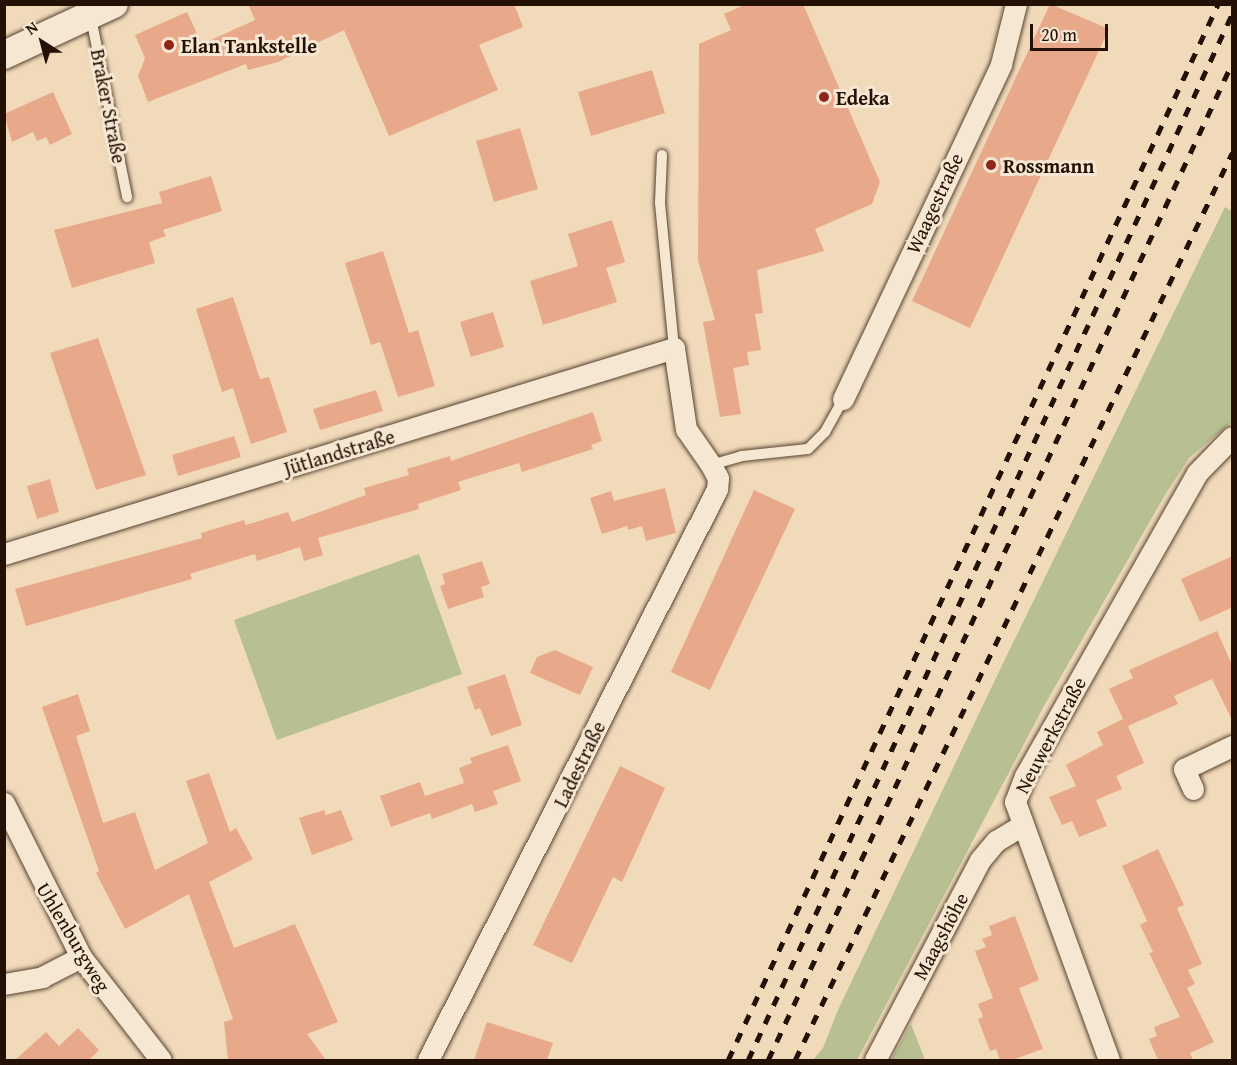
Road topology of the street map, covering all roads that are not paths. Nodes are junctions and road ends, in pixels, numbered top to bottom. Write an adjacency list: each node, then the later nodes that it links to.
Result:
1 (1016, 4): 7 (street, Waagestraße)
2 (102, 9): 3 (main road, Braker Straße); 5 (lane, Braker Straße)
3 (4, 55)
4 (662, 155): 6 (lane)
5 (126, 197)
6 (674, 348): 9 (street); 10 (street, Jütlandstraße)
7 (843, 399): 9 (lane)
8 (1233, 437): 14 (street, Neuwerkstraße)
9 (711, 465): 18 (street, Ladestraße)
10 (4, 554)
11 (1233, 746): 12 (street)
12 (1193, 789)
13 (4, 803): 15 (street, Uhlenburgweg)
14 (1021, 826): 19 (street, Maagshöhe); 20 (street, Neuwerkstraße)
15 (81, 957): 16 (street); 17 (street, Uhlenburgweg)
16 (4, 984)
17 (161, 1060)
18 (428, 1060)
19 (875, 1060)
20 (1109, 1060)

